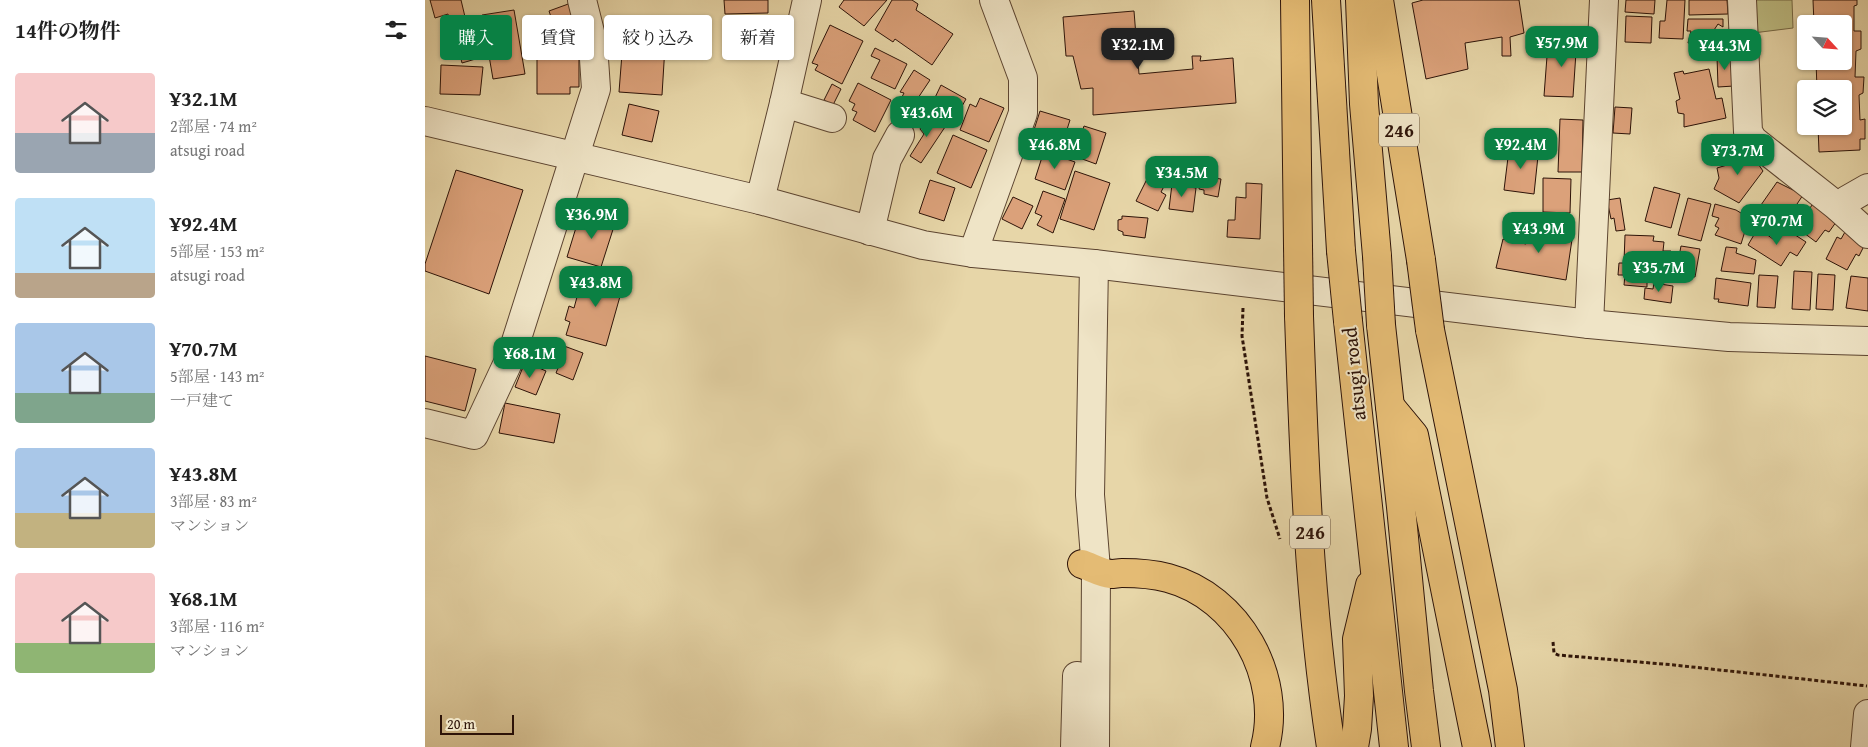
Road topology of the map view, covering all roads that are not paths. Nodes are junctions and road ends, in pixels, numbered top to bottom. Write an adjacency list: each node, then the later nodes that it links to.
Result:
1 (582, 0): 14 (street)
2 (807, 0): 10 (street)
3 (994, 0): 20 (street)
4 (1295, 0): 32 (highway, 246, bridge)
5 (1326, 0): 26 (highway, atsugi road, bridge)
6 (1360, 0): 24 (highway, atsugi road / 246, bridge)
7 (1379, 0): 37 (highway, 246, bridge)
8 (1604, 0): 22 (street)
9 (1742, 0): 17 (street)
10 (784, 104): 11 (street); 16 (street)
11 (832, 118)
12 (425, 121): 14 (street)
13 (900, 135): 18 (street)
14 (574, 157): 16 (street); 25 (street)
15 (1868, 188): 17 (street)
16 (760, 200): 18 (street)
17 (1838, 207): 19 (street)
18 (870, 231): 20 (street)
19 (1868, 234)
20 (973, 253): 21 (street)
21 (1094, 264): 22 (street); 27 (street)
22 (1589, 324): 23 (street)
23 (1868, 341)
24 (1389, 406): 35 (highway, atsugi road / 246); 36 (highway)
25 (425, 422)
26 (1375, 565): 33 (highway); 34 (highway, atsugi road)
27 (1089, 567): 29 (street); 30 (street); 31 (highway)
28 (1868, 714): 38 (street)
29 (1075, 747)
30 (1095, 747)
31 (1265, 747)
32 (1331, 747)
33 (1355, 747)
34 (1394, 747)
35 (1426, 747)
36 (1477, 747)
37 (1510, 747)
38 (1865, 747)

